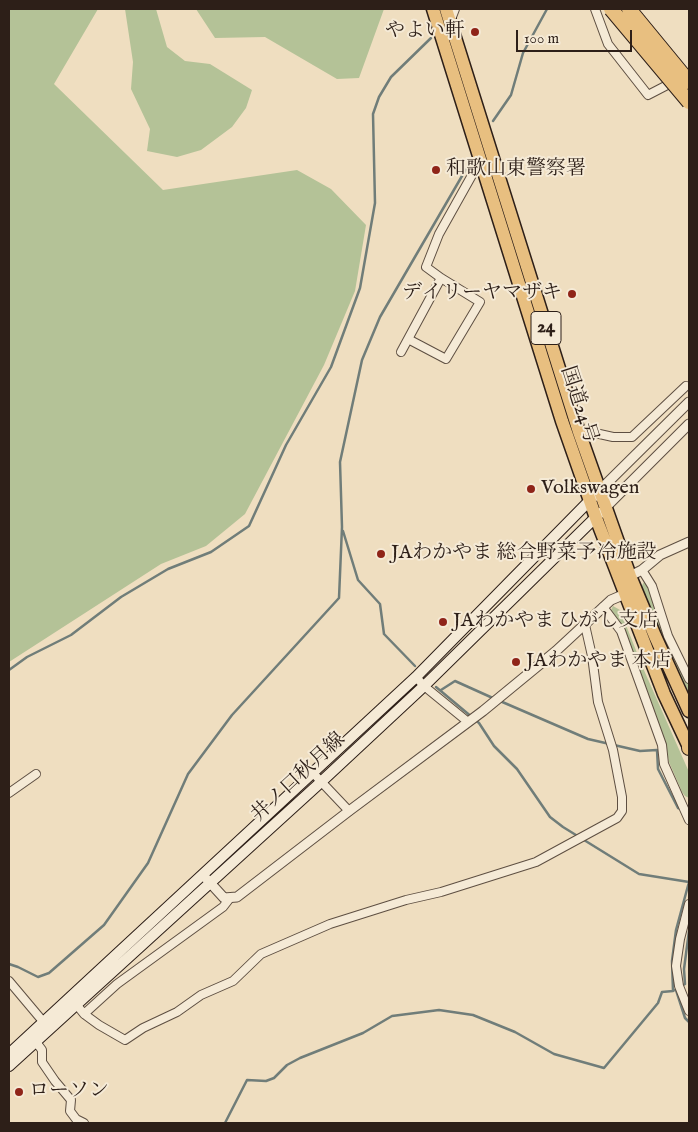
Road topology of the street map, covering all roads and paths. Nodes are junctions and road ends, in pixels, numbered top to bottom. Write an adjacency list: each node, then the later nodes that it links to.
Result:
1 (433, 9): 7 (highway, 国道24号 / 24)
2 (455, 9): 6 (street)
3 (594, 9): 8 (street)
4 (611, 9): 10 (highway, bridge)
5 (629, 9): 9 (highway, bridge)
6 (448, 15): 7 (street); 11 (highway, 国道24号 / 24)
7 (442, 37): 12 (highway, 国道24号 / 24)
8 (689, 73)
9 (689, 82)
10 (689, 102)
11 (489, 147): 12 (street); 19 (highway, 国道24号 / 24)
12 (481, 160): 13 (street); 21 (highway, 国道24号 / 24)
13 (441, 278): 14 (street); 14 (street)
14 (408, 339): 15 (street)
15 (402, 352)
16 (688, 386): 19 (street)
17 (689, 402): 20 (street)
18 (689, 424): 22 (street)
19 (579, 432): 20 (highway, 国道24号 / 24)
20 (600, 490): 21 (main road, 井ノ口秋月線); 22 (highway, 国道24号 / 24)
21 (590, 500): 23 (highway, 国道24号 / 24); 29 (main road, 井ノ口秋月線)
22 (606, 507): 23 (main road, 井ノ口秋月線); 25 (highway, 国道24号 / 24)
23 (596, 518): 26 (highway, 国道24号 / 24); 31 (main road, 井ノ口秋月線)
24 (689, 542): 25 (street)
25 (636, 573): 30 (street); 32 (highway, 国道24号 / 24)
26 (625, 594): 27 (street); 34 (highway, 国道24号 / 24)
27 (603, 608): 28 (street); 39 (street)
28 (585, 624): 33 (street); 49 (street)
29 (416, 677): 31 (street); 36 (main road, 井ノ口秋月線)
30 (689, 679)
31 (424, 686): 33 (street); 37 (main road, 井ノ口秋月線)
32 (689, 711)
33 (468, 722): 40 (street)
34 (689, 747)
35 (36, 774): 38 (street)
36 (313, 774): 37 (street); 42 (main road, 井ノ口秋月線)
37 (321, 782): 40 (street); 43 (main road, 井ノ口秋月線)
38 (9, 793)
39 (686, 804): 41 (street)
40 (349, 811): 44 (street)
41 (689, 820)
42 (203, 875): 43 (street); 50 (main road, 井ノ口秋月線)
43 (211, 884): 44 (street); 47 (main road, 井ノ口秋月線)
44 (230, 898): 49 (street)
45 (689, 904): 48 (street)
46 (9, 981): 50 (street)
47 (76, 1004): 49 (street); 51 (main road, 井ノ口秋月線)
48 (689, 1011)
49 (84, 1014)
50 (42, 1022): 51 (street); 52 (main road, 井ノ口秋月線)
51 (51, 1030): 52 (main road, 井ノ口秋月線)
52 (33, 1038): 53 (main road, 井ノ口秋月線); 54 (main road, 井ノ口秋月線); 55 (street)
53 (9, 1054)
54 (9, 1066)
55 (84, 1123)

